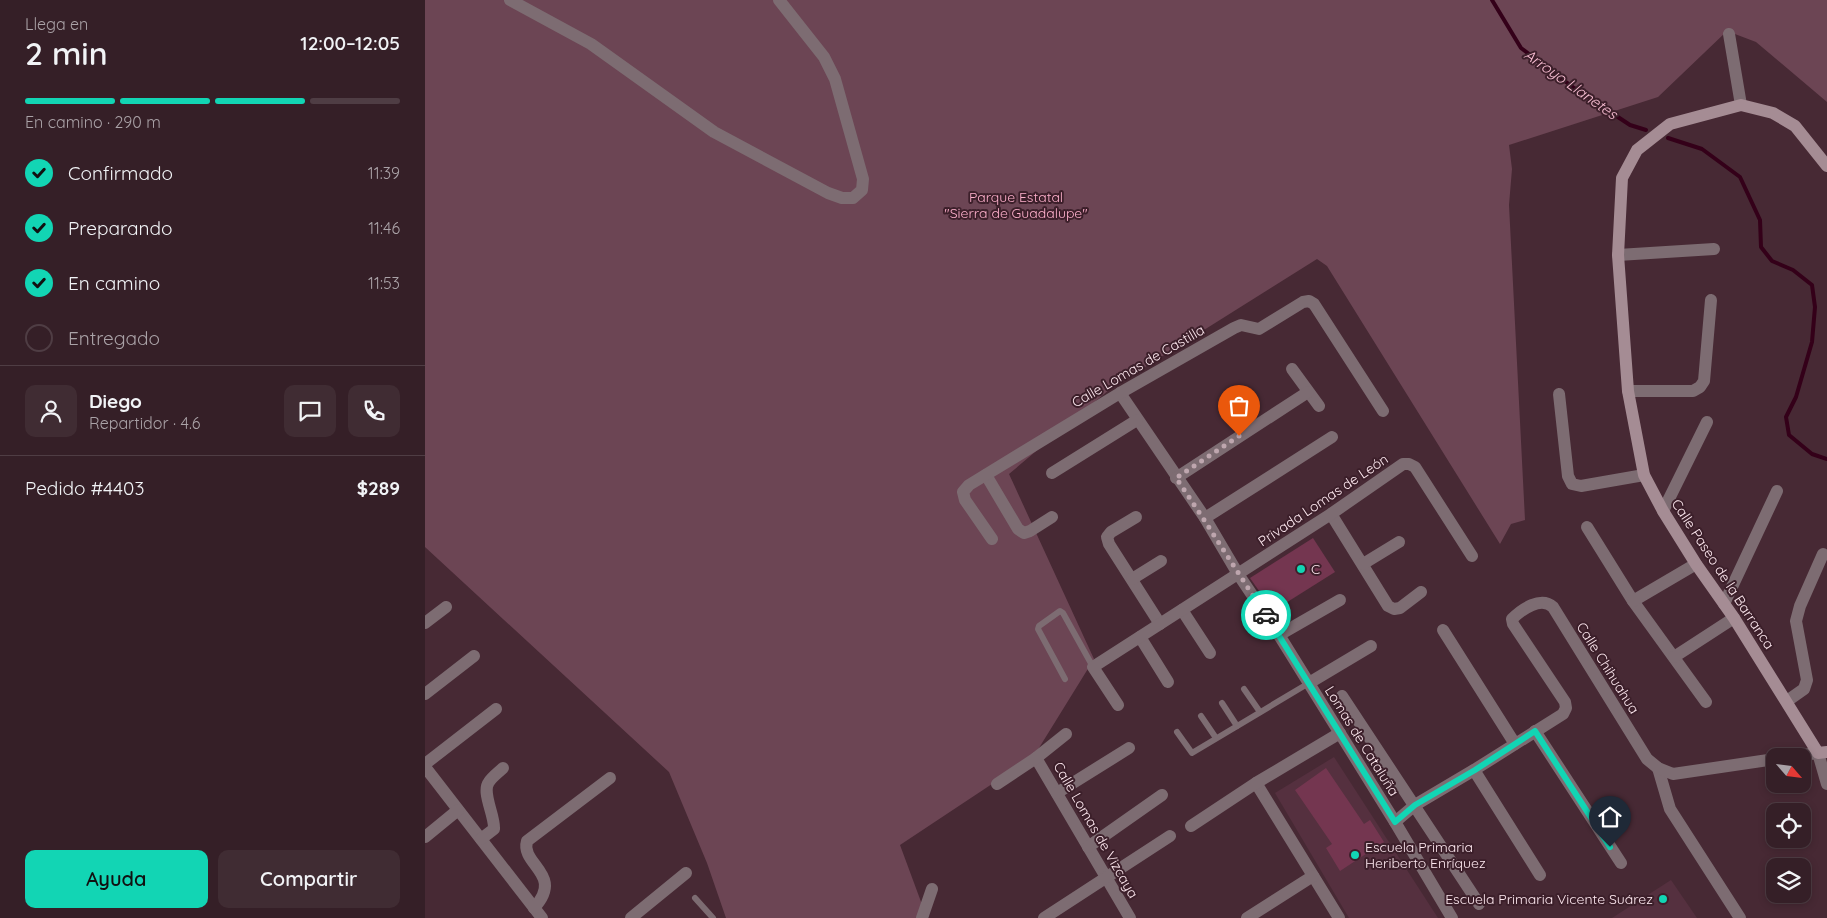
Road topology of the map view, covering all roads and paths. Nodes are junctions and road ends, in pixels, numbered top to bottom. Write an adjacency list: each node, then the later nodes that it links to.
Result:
1 (510, 0): 2 (street)
2 (779, 0)
3 (1729, 34): 4 (street)
4 (1741, 106): 5 (street, Calle Paseo de la Barranca); 7 (street, Calle Paseo de la Barranca)
5 (1827, 166)
6 (1714, 250): 7 (street)
7 (1618, 255): 10 (street, Calle Paseo de la Barranca)
8 (1711, 300): 10 (street)
9 (1293, 369): 11 (street)
10 (1628, 391): 21 (street, Calle Paseo de la Barranca)
11 (1308, 392): 14 (street); 22 (street)
12 (1120, 393): 15 (street, Calle Lomas de Castilla); 16 (street, Lomas de Cataluña); 20 (street, Calle Lomas de Castilla)
13 (1559, 394): 21 (street)
14 (1319, 406)
15 (1383, 411)
16 (1137, 420): 19 (street); 22 (street, Lomas de Cataluña)
17 (1707, 422): 24 (street)
18 (1332, 437): 28 (street)
19 (1052, 473)
20 (986, 475): 26 (street); 30 (street, Calle Lomas de Castilla)
21 (1644, 475): 24 (street, Calle Paseo de la Barranca)
22 (1176, 478): 28 (street, Lomas de Cataluña)
23 (1777, 490): 42 (street)
24 (1663, 511): 36 (street, Calle Paseo de la Barranca)
25 (1331, 514): 33 (street, Privada Lomas de León); 35 (street); 37 (street, Privada Lomas de León)
26 (1052, 517)
27 (1136, 517): 38 (street)
28 (1205, 518): 37 (street, Lomas de Cataluña)
29 (1587, 527): 41 (street)
30 (992, 539)
31 (1399, 542): 35 (street)
32 (1823, 554): 62 (street)
33 (1473, 556)
34 (1161, 560): 38 (street)
35 (1363, 564): 39 (street)
36 (1696, 564): 41 (street); 42 (street, Calle Paseo de la Barranca)
37 (1238, 574): 44 (street, Privada Lomas de León); 49 (street, Lomas de Cataluña)
38 (1132, 579): 47 (street)
39 (1421, 592)
40 (1340, 600): 49 (street)
41 (1633, 601): 54 (street)
42 (1724, 604): 45 (street, Calle Paseo de la Barranca)
43 (445, 607): 46 (street)
44 (1182, 610): 47 (street, Privada Lomas de León); 52 (street)
45 (1734, 618): 54 (street); 62 (street, Calle Paseo de la Barranca)
46 (426, 621)
47 (1159, 624): 50 (street, Privada Lomas de León)
48 (1443, 630): 75 (street)
49 (1279, 635): 58 (street, Lomas de Cataluña)
50 (1140, 637): 55 (street, Privada Lomas de León); 57 (street)
51 (1371, 646): 58 (street, Lomas de Cataluña)
52 (1209, 653)
53 (474, 656): 60 (street)
54 (1673, 657): 63 (street)
55 (1093, 667): 56 (lane); 65 (street)
56 (1065, 679)
57 (1169, 682)
58 (1309, 683): 67 (lane, Lomas de Cataluña); 72 (street, Lomas de Cataluña)
59 (1244, 689): 67 (lane)
60 (425, 694)
61 (1342, 696): 90 (street)
62 (1787, 701): 77 (street, Calle Paseo de la Barranca)
63 (1706, 702)
64 (1222, 703): 69 (lane)
65 (1117, 705)
66 (496, 709): 80 (street)
67 (1260, 712): 69 (lane, Lomas de Cataluña)
68 (1201, 716): 74 (lane)
69 (1237, 726): 74 (lane, Lomas de Cataluña)
70 (1535, 731): 75 (street); 82 (street, Calle Chihuahua); 98 (street)
71 (1177, 732): 74 (lane, Lomas de Cataluña)
72 (1340, 733): 85 (street); 92 (street, Lomas de Cataluña)
73 (1066, 734): 78 (street, Calle Lomas de Vizcaya)
74 (1216, 738)
75 (1515, 744): 83 (street)
76 (1129, 748): 88 (street)
77 (1823, 752): 87 (street)
78 (1036, 758): 86 (street, Calle Lomas de Vizcaya); 88 (street, Calle Lomas de Vizcaya)
79 (1766, 760): 82 (street, Calle Chihuahua)
80 (425, 766): 91 (street)
81 (503, 768): 96 (street)
82 (1658, 768): 115 (street)
83 (1475, 770): 90 (street); 100 (street)
84 (610, 778): 106 (street)
85 (1256, 783): 93 (street); 101 (street)
86 (997, 784)
87 (1827, 784)
88 (1057, 793): 97 (street, Calle Lomas de Vizcaya)
89 (1162, 795): 97 (street)
90 (1415, 805): 92 (street); 105 (street)
91 (459, 810): 95 (street); 96 (street)
92 (1395, 822): 114 (street, Lomas de Cataluña)
93 (1191, 826)
94 (1170, 836): 102 (street)
95 (425, 837)
96 (481, 839): 106 (street)
97 (1088, 847): 102 (street, Calle Lomas de Vizcaya)
98 (1621, 864)
99 (686, 874): 107 (street)
100 (1540, 875)
101 (1313, 876): 112 (street); 113 (street)
102 (1107, 878): 110 (street); 111 (street, Calle Lomas de Vizcaya)
103 (932, 889): 109 (street)
104 (695, 898): 108 (lane)
105 (1479, 904)
106 (538, 913)
107 (631, 918)
108 (713, 918)
109 (922, 918)
110 (1043, 918)
111 (1130, 918)
112 (1247, 918)
113 (1339, 918)
114 (1452, 918)
115 (1740, 918)

